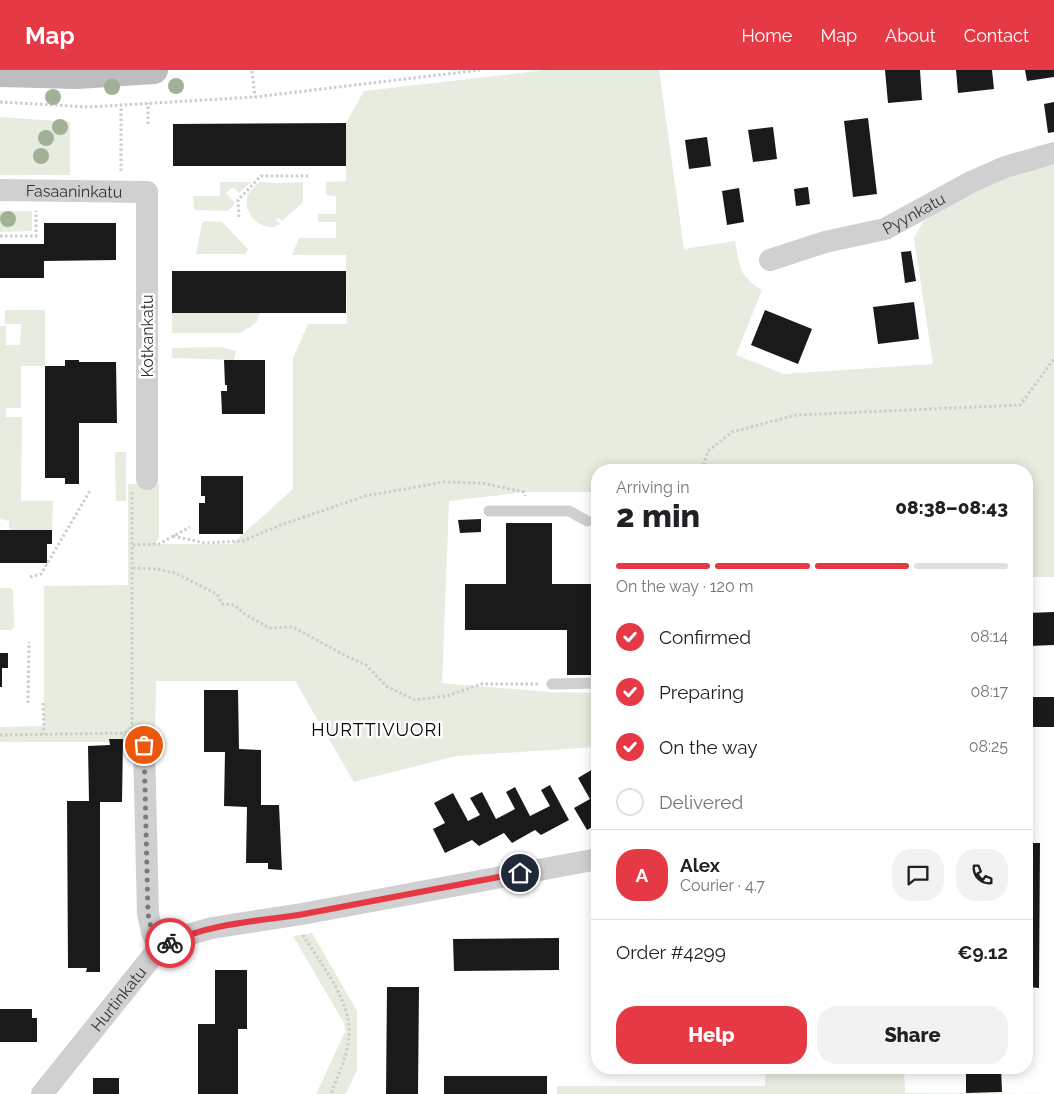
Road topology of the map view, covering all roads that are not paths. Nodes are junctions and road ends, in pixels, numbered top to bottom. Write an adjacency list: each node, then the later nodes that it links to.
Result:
1 (154, 70): 2 (main road)
2 (0, 73)
3 (1054, 153): 6 (street, Pyynkatu)
4 (0, 190): 5 (street, Fasaaninkatu)
5 (147, 192): 7 (street, Kotkankatu)
6 (770, 260)
7 (139, 481)
8 (489, 511): 9 (lane)
9 (587, 521)
10 (591, 683): 11 (lane)
11 (552, 684)
12 (144, 745): 14 (street)
13 (591, 860): 14 (street, Hurtinkatu)
14 (159, 948): 15 (street, Hurtinkatu)
15 (42, 1094)

